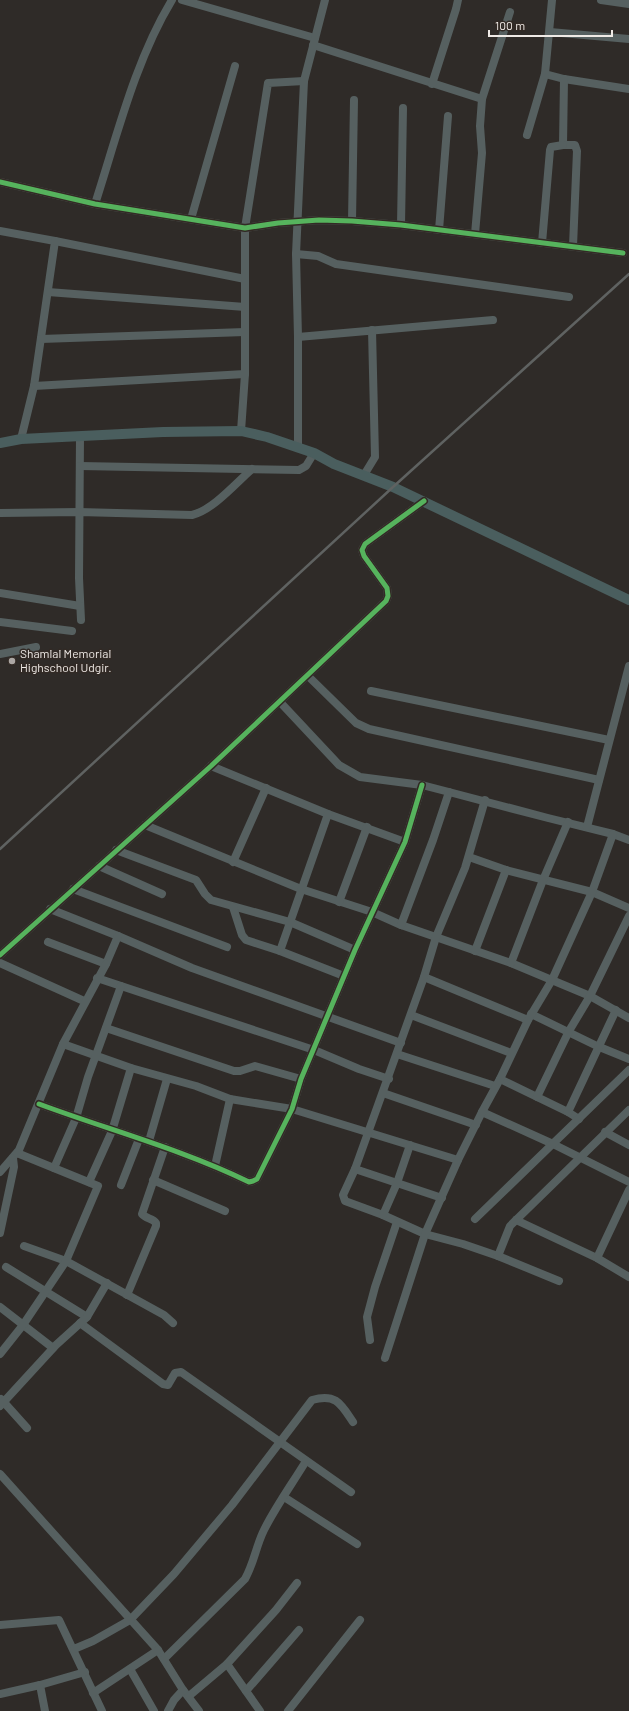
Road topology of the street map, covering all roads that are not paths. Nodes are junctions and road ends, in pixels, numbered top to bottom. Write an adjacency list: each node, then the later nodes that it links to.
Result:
1 (172, 0): 26 (street)
2 (182, 0): 12 (street)
3 (325, 0): 12 (street)
4 (458, 0): 17 (street)
5 (552, 0): 10 (street)
6 (601, 0): 7 (street)
7 (615, 1): 8 (street)
8 (629, 4)
9 (510, 12): 19 (street)
10 (550, 32): 11 (street); 14 (street)
11 (629, 39)
12 (314, 42): 16 (street); 17 (street)
13 (235, 66): 27 (street)
14 (545, 74): 15 (street); 23 (street)
15 (564, 79): 18 (street); 24 (street)
16 (304, 81): 29 (street); 31 (street)
17 (432, 84): 19 (street)
18 (629, 89)
19 (482, 99): 34 (street)
20 (354, 100): 28 (street)
21 (403, 108): 30 (street)
22 (448, 116): 33 (street)
23 (527, 135)
24 (563, 144): 36 (street); 37 (street)
25 (0, 182): 26 (street)
26 (95, 204): 27 (street)
27 (191, 219): 31 (street)
28 (352, 221): 29 (street); 30 (street)
29 (297, 222): 31 (street); 39 (street)
30 (401, 225): 33 (street)
31 (245, 228): 40 (street)
32 (0, 230): 35 (street)
33 (439, 230): 34 (street)
34 (475, 234): 36 (street)
35 (55, 242): 40 (street); 41 (street)
36 (542, 243): 37 (street)
37 (573, 246): 38 (street)
38 (623, 253)
39 (296, 254): 42 (street); 47 (street)
40 (245, 278): 43 (street)
41 (48, 292): 43 (street); 48 (street)
42 (569, 297)
43 (245, 307): 46 (street)
44 (493, 320): 45 (street)
45 (372, 330): 47 (street); 59 (street)
46 (245, 332): 48 (street); 49 (street)
47 (298, 337): 55 (street)
48 (41, 339): 50 (street)
49 (245, 374): 50 (street); 51 (street)
50 (34, 386): 53 (street)
51 (241, 431): 52 (main road); 55 (main road)
52 (80, 437): 53 (main road); 57 (street)
53 (21, 439): 54 (main road)
54 (0, 443)
55 (298, 448): 56 (main road)
56 (314, 453): 58 (street); 59 (main road)
57 (80, 466): 58 (street); 61 (street)
58 (252, 469): 61 (street)
59 (364, 475): 60 (main road)
60 (424, 501): 64 (main road); 72 (street)
61 (80, 512): 62 (street); 65 (street)
62 (0, 513)
63 (0, 593): 65 (street)
64 (629, 600)
65 (80, 606): 66 (street)
66 (81, 620)
67 (0, 622): 68 (street)
68 (72, 631)
69 (36, 647): 70 (street)
70 (0, 654)
71 (629, 666): 75 (street)
72 (308, 676): 74 (street); 77 (street)
73 (371, 691): 75 (street)
74 (280, 702): 76 (street); 78 (street)
75 (609, 740): 77 (street)
76 (211, 766): 79 (street); 84 (street)
77 (599, 780): 86 (street)
78 (422, 785): 80 (street); 89 (street)
79 (266, 788): 82 (street); 92 (street)
80 (449, 792): 81 (street); 107 (street)
81 (485, 800): 83 (street); 91 (street)
82 (328, 814): 85 (street); 97 (street)
83 (568, 822): 86 (street); 95 (street)
84 (145, 825): 90 (street); 92 (street)
85 (367, 827): 89 (street); 100 (street)
86 (587, 827): 87 (street)
87 (613, 834): 88 (street); 98 (street)
88 (629, 840)
89 (404, 842): 104 (street)
90 (116, 850): 93 (street); 101 (street)
91 (469, 857): 94 (street); 109 (street)
92 (233, 862): 97 (street)
93 (99, 866): 96 (street); 99 (street)
94 (506, 870): 95 (street); 113 (street)
95 (543, 880): 98 (street); 117 (street)
96 (73, 889): 103 (street); 111 (street)
97 (302, 889): 100 (street); 106 (street)
98 (592, 892): 102 (street); 122 (street)
99 (162, 894)
100 (339, 902): 104 (street)
101 (233, 907): 106 (street); 114 (street)
102 (629, 908)
103 (50, 909): 108 (street); 115 (street)
104 (372, 912): 107 (street); 112 (street)
105 (629, 916): 124 (street)
106 (290, 922): 112 (street); 114 (street)
107 (401, 925): 109 (street)
108 (118, 936): 118 (street); 130 (street)
109 (436, 937): 113 (street); 120 (street)
110 (48, 942): 118 (street)
111 (227, 947)
112 (355, 950): 119 (street)
113 (475, 950): 117 (street)
114 (280, 951): 119 (street)
115 (0, 955)
116 (0, 963): 125 (street)
117 (511, 963): 122 (street)
118 (106, 964): 121 (street)
119 (344, 976): 130 (street)
120 (424, 977): 127 (street); 128 (street)
121 (97, 978): 123 (street); 125 (street)
122 (552, 980): 124 (street); 128 (street)
123 (121, 986): 131 (street); 136 (street)
124 (590, 996): 126 (street); 132 (street)
125 (84, 1001): 134 (street)
126 (616, 1010): 129 (street); 135 (street)
127 (411, 1015): 133 (street); 138 (street)
128 (530, 1017): 132 (street); 138 (street)
129 (629, 1017)
130 (328, 1018): 133 (street); 136 (street)
131 (106, 1028): 139 (street); 144 (street)
132 (568, 1031): 135 (street); 149 (street)
133 (401, 1043): 137 (street)
134 (63, 1044): 139 (street); 151 (street)
135 (597, 1046): 140 (street); 155 (street)
136 (314, 1050): 144 (street); 145 (street)
137 (397, 1054): 145 (street); 147 (street)
138 (512, 1054): 146 (street)
139 (95, 1056): 141 (street); 156 (street)
140 (629, 1059)
141 (130, 1068): 143 (street); 159 (street)
142 (629, 1070): 157 (street)
143 (166, 1079): 150 (street); 163 (street)
144 (301, 1079): 152 (street)
145 (389, 1079): 148 (street)
146 (500, 1079): 147 (street); 149 (street)
147 (496, 1086): 154 (street)
148 (383, 1093): 158 (street); 160 (street)
149 (537, 1097): 155 (street)
150 (230, 1099): 152 (street); 171 (street)
151 (39, 1104): 156 (street); 168 (street)
152 (292, 1109): 160 (street); 171 (street)
153 (629, 1110): 161 (street)
154 (482, 1112): 158 (street); 164 (street)
155 (568, 1112): 157 (street)
156 (76, 1118): 159 (street); 172 (street)
157 (580, 1119): 164 (street)
158 (476, 1125): 170 (street)
159 (112, 1131): 162 (street); 176 (street)
160 (368, 1131): 165 (street); 173 (street)
161 (605, 1132): 166 (street); 169 (street)
162 (139, 1139): 163 (street); 179 (street)
163 (149, 1141): 167 (street)
164 (553, 1144): 169 (street); 186 (street)
165 (410, 1145): 170 (street); 178 (street)
166 (629, 1145)
167 (165, 1147): 171 (street); 175 (street)
168 (15, 1156): 172 (street); 174 (street); 182 (street)
169 (579, 1157): 177 (street); 187 (street)
170 (458, 1160): 181 (street)
171 (215, 1166)
172 (54, 1168): 176 (street)
173 (355, 1169): 178 (street); 185 (street)
174 (0, 1172)
175 (154, 1180): 184 (street); 200 (street)
176 (89, 1182): 194 (street)
177 (629, 1182)
178 (397, 1183): 181 (street); 185 (street)
179 (121, 1185)
180 (629, 1190): 193 (street)
181 (442, 1198): 190 (street)
182 (6, 1204): 183 (street); 189 (street)
183 (0, 1210)
184 (225, 1211)
185 (383, 1215): 188 (street)
186 (475, 1219)
187 (516, 1220): 192 (street); 193 (street)
188 (397, 1222): 190 (street); 206 (street)
189 (0, 1233)
190 (425, 1234): 192 (street); 209 (street)
191 (24, 1246): 194 (street)
192 (498, 1256): 197 (street)
193 (597, 1258): 196 (street)
194 (66, 1261): 198 (street); 199 (street)
195 (6, 1267): 199 (street)
196 (629, 1277)
197 (559, 1280)
198 (107, 1283): 200 (street); 202 (street)
199 (45, 1291): 202 (street); 205 (street)
200 (127, 1295): 204 (street)
201 (0, 1307): 205 (street)
202 (87, 1317): 203 (street)
203 (80, 1322): 207 (street); 213 (street)
204 (173, 1322)
205 (23, 1325): 207 (street); 208 (street)
206 (370, 1340)
207 (53, 1348): 210 (street)
208 (0, 1354)
209 (385, 1358)
210 (1, 1402): 212 (street)
211 (353, 1422): 213 (street)
212 (27, 1428)
213 (280, 1443): 214 (street); 220 (street)
214 (306, 1461): 216 (street); 217 (street)
215 (2, 1478): 220 (street)
216 (351, 1492)
217 (284, 1497): 218 (street); 226 (street)
218 (357, 1544)
219 (297, 1583): 227 (street)
220 (130, 1620): 224 (street); 225 (street)
221 (360, 1620): 241 (street)
222 (0, 1625): 224 (street)
223 (299, 1630): 231 (street)
224 (74, 1649): 229 (street)
225 (158, 1650): 226 (street); 228 (street)
226 (164, 1659): 233 (street)
227 (227, 1664): 231 (street); 233 (street)
228 (130, 1669): 232 (street); 237 (street)
229 (85, 1672): 230 (street); 232 (street)
230 (40, 1685): 234 (street); 235 (street)
231 (246, 1691): 240 (street)
232 (94, 1693): 236 (street)
233 (186, 1693): 238 (street); 239 (street)
234 (0, 1694)
235 (45, 1711)
236 (102, 1711)
237 (154, 1711)
238 (168, 1711)
239 (199, 1711)
240 (260, 1711)
241 (288, 1711)

